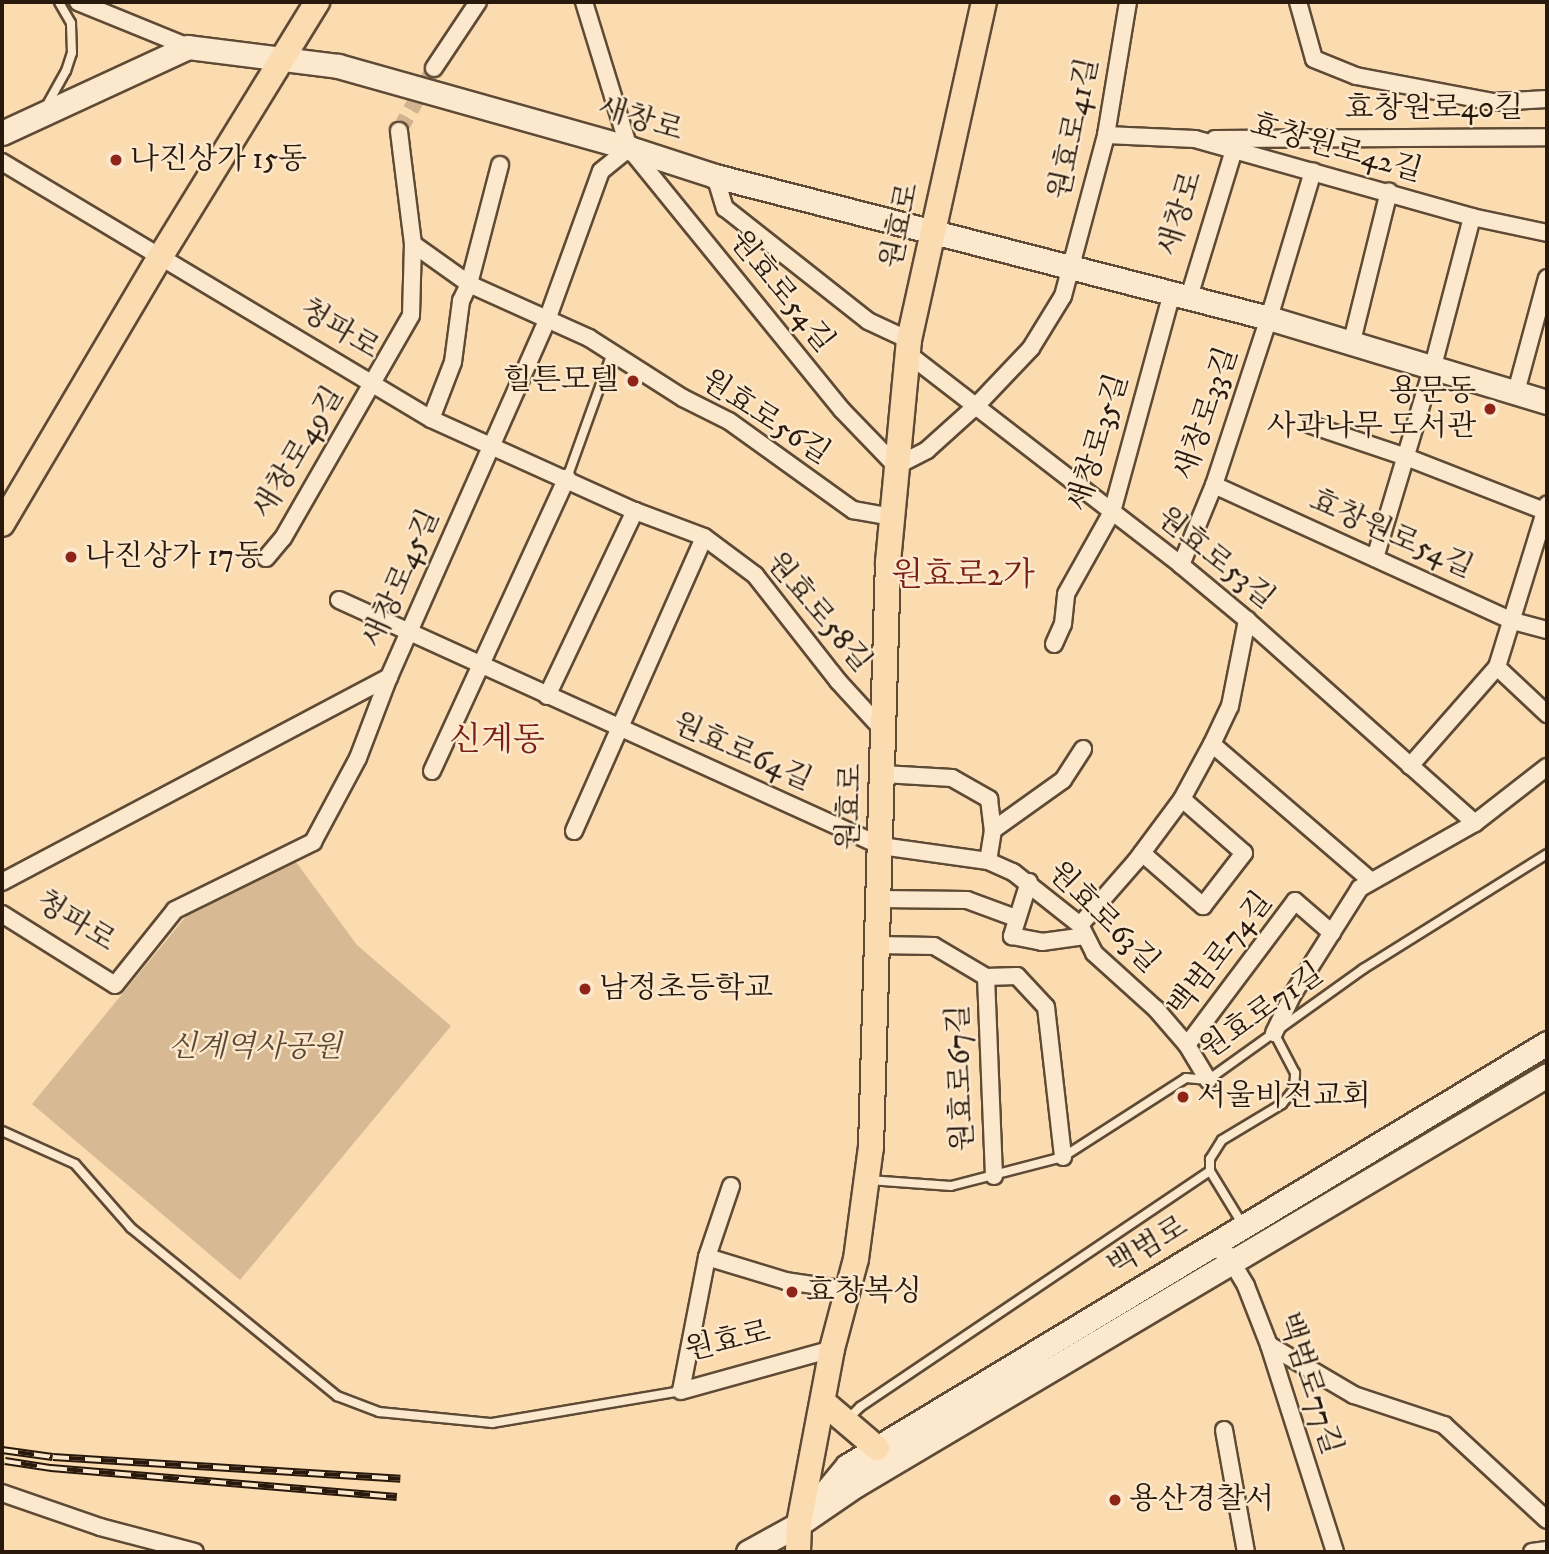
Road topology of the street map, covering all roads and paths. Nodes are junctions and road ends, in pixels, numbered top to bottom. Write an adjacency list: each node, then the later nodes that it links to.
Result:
1 (59, 2): 13 (lane)
2 (78, 2): 9 (street, 새창로)
3 (317, 2): 10 (main road)
4 (478, 2): 11 (street)
5 (584, 2): 19 (street)
6 (984, 2): 27 (main road, 원효로)
7 (1128, 2): 16 (street, 원효로41길)
8 (1298, 2): 12 (street)
9 (188, 47): 10 (main road, 새창로); 13 (main road)
10 (282, 60): 19 (main road, 새창로); 30 (main road)
11 (434, 68)
12 (1547, 99)
13 (42, 115): 15 (main road)
14 (400, 131): 29 (street, 새창로49길)
15 (2, 133)
16 (1107, 135): 18 (street, 효창원로42길); 31 (street, 원효로41길)
17 (1547, 137): 18 (street, 효창원로40길)
18 (1195, 139): 20 (street, 효창원로42길)
19 (629, 148): 24 (main road, 새창로); 36 (street, 새창로45길); 49 (street, 원효로54길)
20 (1234, 149): 23 (street, 효창원로42길); 34 (street, 새창로)
21 (2, 162): 30 (street, 청파로)
22 (500, 165): 33 (street)
23 (1313, 171): 25 (street, 효창원로42길); 35 (street)
24 (715, 176): 27 (main road, 새창로); 38 (street, 원효로53길)
25 (1389, 192): 26 (street, 효창원로42길); 37 (street)
26 (1472, 217): 28 (street, 효창원로42길); 40 (street)
27 (932, 231): 31 (main road, 새창로); 38 (main road, 원효로)
28 (1547, 233)
29 (413, 244): 33 (street, 원효로56길); 41 (street, 새창로49길)
30 (159, 259): 41 (street, 청파로); 56 (main road)
31 (1072, 267): 34 (main road, 새창로); 44 (street)
32 (1547, 278): 42 (street)
33 (469, 284): 36 (street, 원효로56길); 45 (street)
34 (1181, 295): 35 (main road, 새창로); 54 (street, 새창로35길)
35 (1269, 318): 37 (main road, 새창로); 51 (street, 새창로33길)
36 (547, 320): 39 (street, 원효로56길); 47 (street, 새창로45길)
37 (1352, 341): 40 (main road, 새창로)
38 (908, 347): 44 (street, 원효로53길); 49 (main road, 원효로)
39 (612, 353): 50 (lane); 55 (street, 원효로56길)
40 (1433, 366): 42 (main road, 새창로); 48 (street)
41 (372, 386): 45 (street, 청파로); 58 (street, 새창로49길)
42 (1516, 392): 43 (main road, 새창로)
43 (1547, 401)
44 (977, 405): 49 (street); 54 (street, 원효로53길)
45 (431, 419): 47 (street, 청파로)
46 (1311, 425): 48 (street)
47 (490, 448): 50 (street, 원효로58길); 65 (street, 새창로45길)
48 (1406, 457): 52 (street); 59 (street)
49 (896, 466): 55 (main road, 원효로)
50 (567, 478): 53 (street, 원효로58길); 67 (street)
51 (1214, 485): 59 (street, 효창원로54길); 60 (street, 새창로33길)
52 (1547, 509): 63 (street)
53 (635, 511): 57 (street, 원효로58길); 70 (street)
54 (1112, 512): 60 (street, 원효로53길); 66 (street, 새창로35길)
55 (891, 517): 73 (main road, 원효로)
56 (2, 524)
57 (704, 537): 72 (street); 73 (street, 원효로58길)
58 (266, 558)
59 (1374, 558): 63 (street, 효창원로54길)
60 (1181, 565): 62 (street, 원효로53길)
61 (339, 600): 65 (street, 원효로64길)
62 (1247, 620): 74 (street); 76 (street, 원효로53길)
63 (1513, 621): 64 (street, 효창원로54길); 68 (street)
64 (1547, 630)
65 (409, 633): 67 (street, 원효로64길); 69 (street, 새창로45길)
66 (1054, 643)
67 (480, 666): 70 (street, 원효로64길); 78 (street)
68 (1497, 667): 71 (street); 76 (street)
69 (389, 677): 89 (street, 새창로45길); 92 (street, 청파로)
70 (547, 696): 72 (street, 원효로64길)
71 (1547, 714)
72 (618, 729): 83 (street); 84 (street, 원효로64길)
73 (884, 731): 79 (main road, 원효로)
74 (1212, 744): 80 (street); 88 (street)
75 (1083, 749): 82 (street)
76 (1410, 766): 81 (street, 원효로53길)
77 (1547, 767): 81 (street)
78 (432, 771)
79 (883, 774): 82 (street); 84 (main road, 원효로)
80 (1182, 799): 85 (street); 85 (street)
81 (1475, 824): 88 (street)
82 (993, 830): 87 (street)
83 (573, 831)
84 (881, 846): 87 (street, 원효로63길); 91 (main road, 원효로)
85 (1142, 853): 94 (street)
86 (1547, 854): 98 (lane, 원효로71길)
87 (988, 860): 90 (street, 원효로63길)
88 (1371, 881): 95 (street)
89 (2, 882)
90 (1029, 882): 93 (street); 94 (street, 원효로63길)
91 (880, 899): 93 (street); 96 (main road, 원효로)
92 (2, 914)
93 (1016, 918): 94 (street)
94 (1082, 931): 100 (street, 원효로63길)
95 (1332, 933): 98 (street); 100 (street, 백범로74길)
96 (878, 945): 97 (street, 원효로67길); 107 (main road, 원효로)
97 (986, 977): 104 (street, 원효로67길); 106 (street, 원효로67길)
98 (1274, 1033): 102 (lane, 원효로71길); 105 (lane)
99 (1547, 1043): 109 (main road, 백범로)
100 (1187, 1045): 102 (street, 원효로63길)
101 (1547, 1075): 113 (main road, 백범로)
102 (1208, 1080): 104 (lane, 원효로71길)
103 (2, 1131): 117 (lane)
104 (1063, 1157): 106 (lane, 원효로71길)
105 (1210, 1171): 110 (lane); 119 (lane)
106 (995, 1176): 107 (lane, 원효로71길)
107 (867, 1179): 114 (main road, 원효로)
108 (731, 1186): 112 (street, 원효로)
109 (1271, 1209): 110 (main road, 백범로); 113 (main road)
110 (1243, 1225): 111 (main road, 백범로)
111 (1210, 1247): 113 (street); 121 (main road, 백범로)
112 (707, 1256): 114 (street, 원효로); 117 (street, 원효로)
113 (1234, 1263): 115 (street, 백범로77길); 121 (main road, 백범로)
114 (848, 1290): 116 (main road, 원효로)
115 (1269, 1345): 123 (street); 130 (street, 백범로77길)
116 (832, 1349): 117 (street, 원효로); 118 (main road, 원효로)
117 (681, 1391)
118 (823, 1402): 119 (main road); 124 (main road, 원효로)
119 (845, 1423): 121 (main road)
120 (1224, 1430): 129 (street)
121 (891, 1447): 124 (main road, 백범로)
122 (2, 1493): 126 (street)
123 (1547, 1520)
124 (799, 1524): 127 (main road, 백범로); 128 (main road, 원효로)
125 (1547, 1550): 131 (street)
126 (195, 1552)
127 (748, 1552)
128 (797, 1552)
129 (1247, 1552)
130 (1335, 1552)
131 (1532, 1552)

